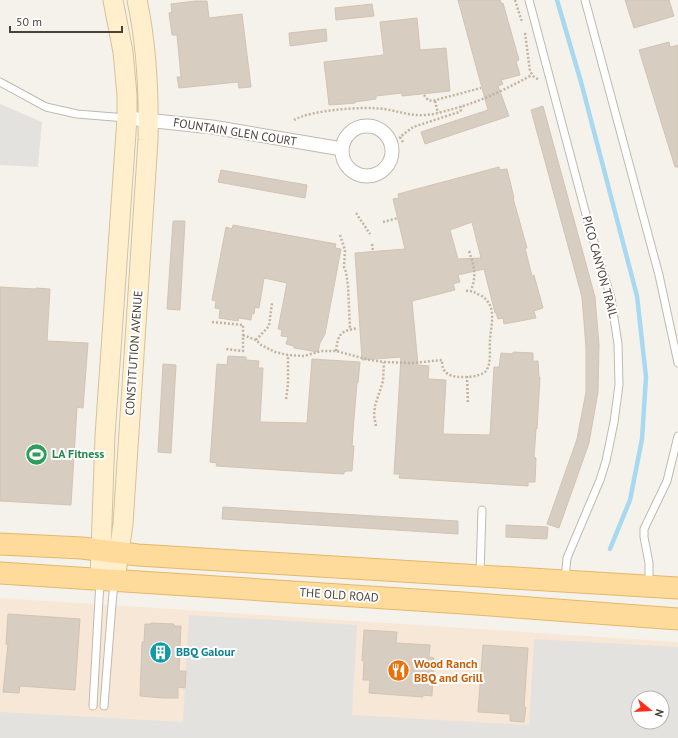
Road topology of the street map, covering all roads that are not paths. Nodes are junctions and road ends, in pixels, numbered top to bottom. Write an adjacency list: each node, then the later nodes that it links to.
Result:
1 (113, 0): 6 (main road, CONSTITUTION AVENUE)
2 (136, 0): 7 (main road, CONSTITUTION AVENUE)
3 (529, 0): 17 (lane, PICO CANYON TRAIL)
4 (585, 0): 9 (lane)
5 (0, 82): 6 (lane)
6 (126, 118): 7 (street, FOUNTAIN GLEN COURT); 13 (main road, CONSTITUTION AVENUE)
7 (148, 120): 8 (street, FOUNTAIN GLEN COURT); 13 (main road, CONSTITUTION AVENUE)
8 (342, 149)
9 (678, 363)
10 (678, 436): 18 (lane)
11 (482, 510): 15 (lane)
12 (0, 544): 13 (main road)
13 (110, 551): 15 (main road); 16 (main road, CONSTITUTION AVENUE)
14 (0, 573): 16 (main road, THE OLD ROAD)
15 (480, 575): 17 (main road)
16 (107, 580): 20 (main road, THE OLD ROAD); 21 (lane, CONSTITUTION AVENUE); 22 (lane, CONSTITUTION AVENUE)
17 (565, 581): 18 (main road)
18 (649, 586): 19 (main road)
19 (678, 588)
20 (678, 619)
21 (93, 706)
22 (104, 706)

